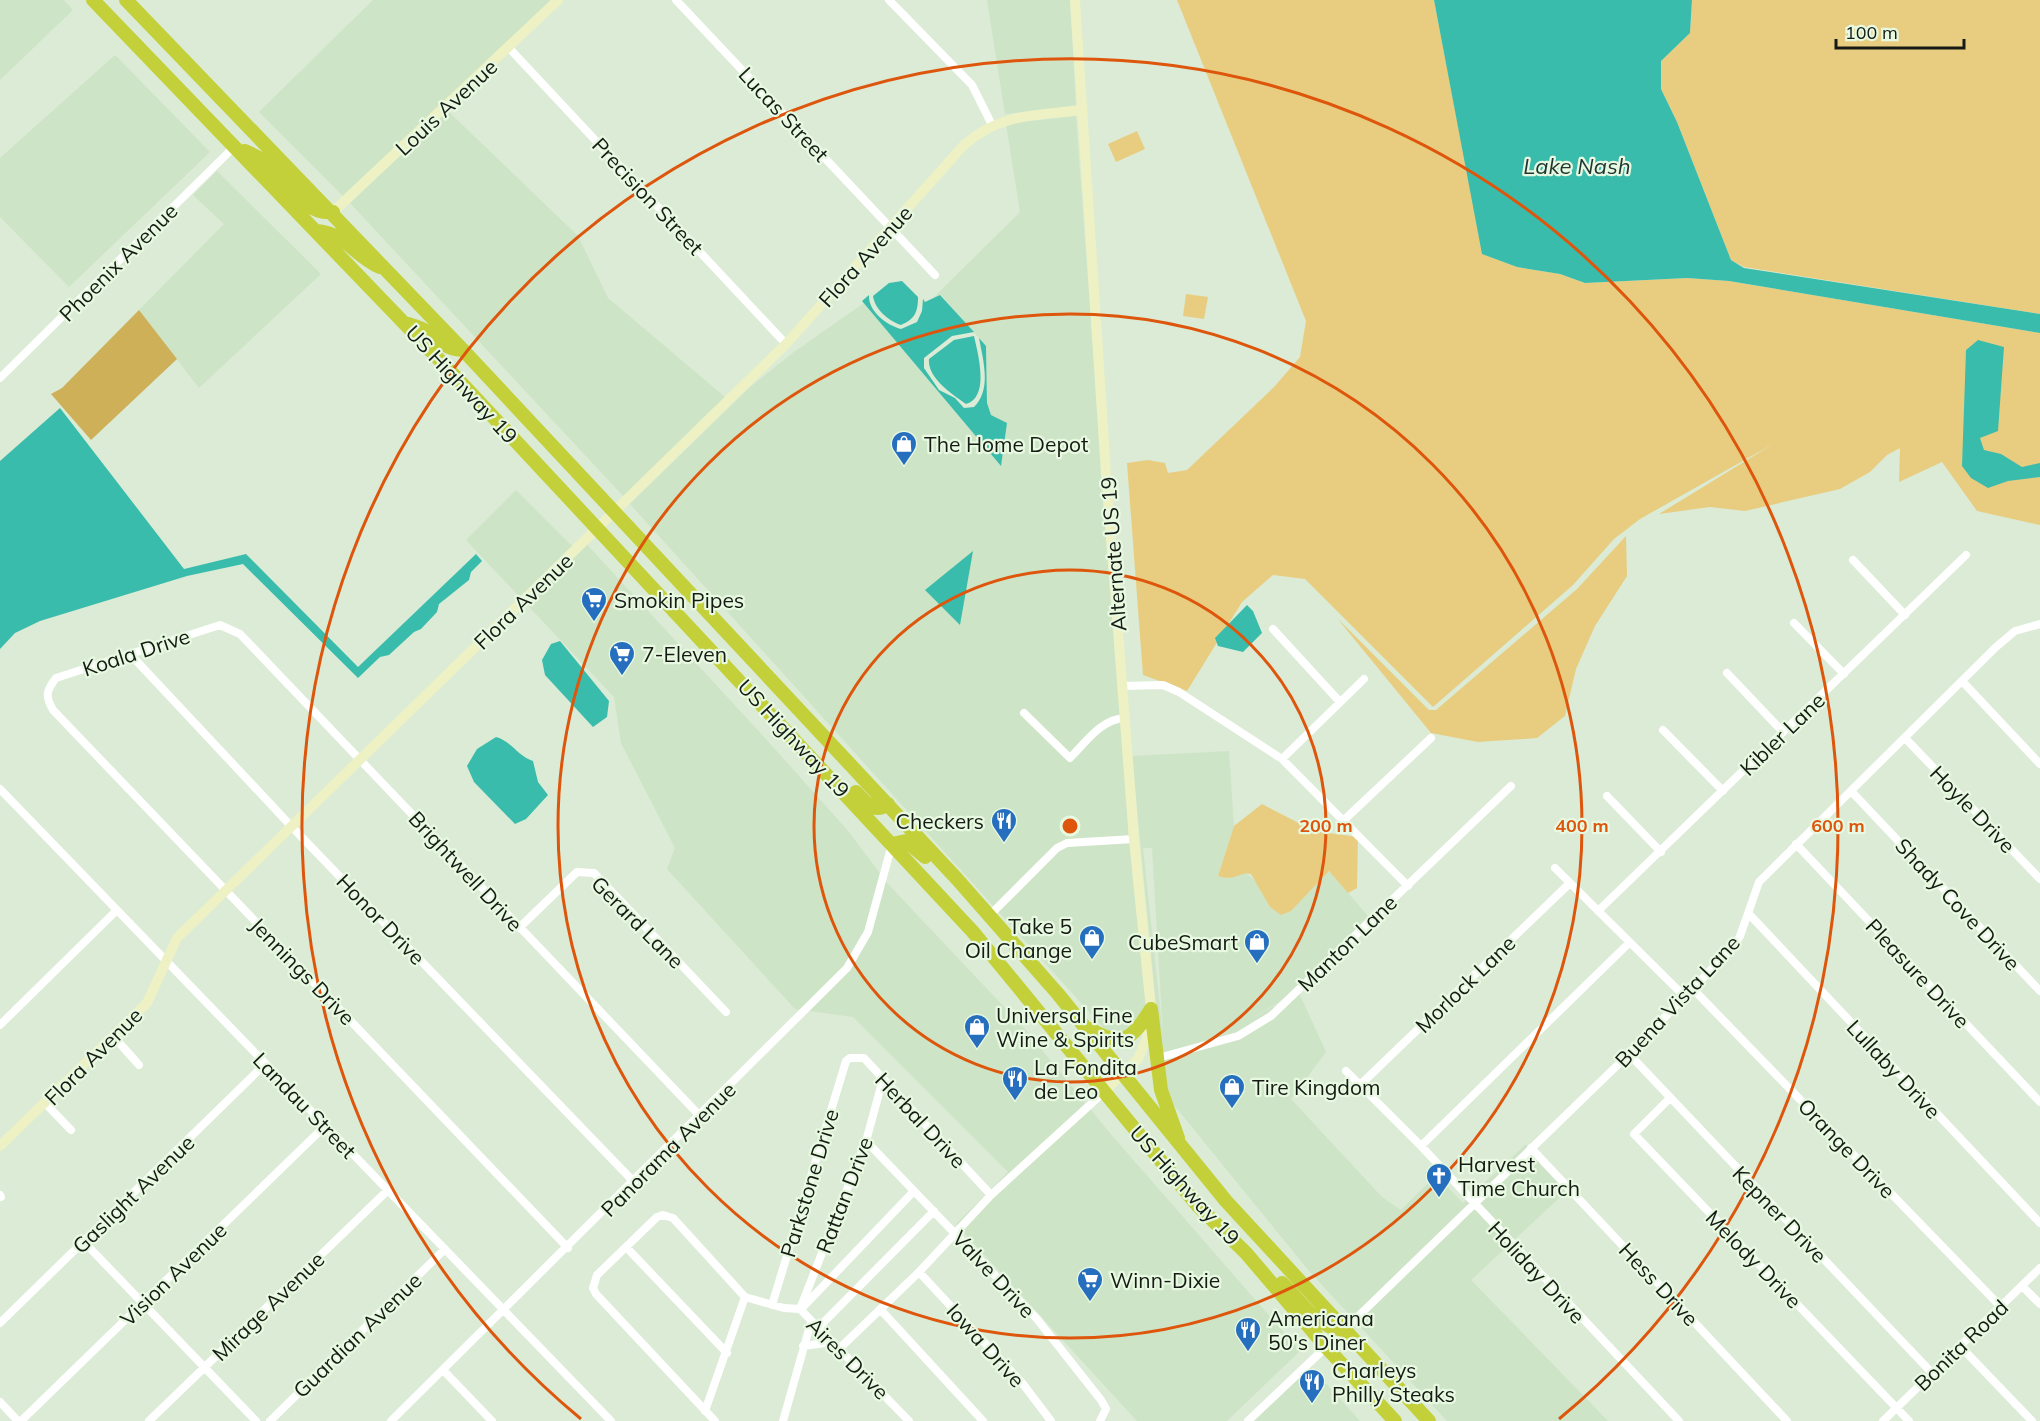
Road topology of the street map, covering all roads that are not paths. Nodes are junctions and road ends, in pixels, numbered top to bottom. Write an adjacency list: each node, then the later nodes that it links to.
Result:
1 (93, 0): 10 (highway, US Highway 19)
2 (126, 0): 11 (highway, US Highway 19)
3 (558, 0): 7 (street, Louis Avenue)
4 (676, 0): 12 (street, Lucas Street)
5 (889, 0): 9 (street)
6 (1075, 0): 8 (street, Alternate US 19)
7 (509, 48): 11 (street, Louis Avenue); 17 (street, Precision Street)
8 (1081, 111): 9 (street, Flora Avenue); 34 (street, Alternate US 19)
9 (992, 125): 12 (street, Flora Avenue)
10 (235, 146): 11 (highway); 13 (highway, US Highway 19); 19 (street, Phoenix Avenue)
11 (333, 212): 14 (highway, US Highway 19)
12 (891, 228): 15 (street, Lucas Street); 17 (street, Flora Avenue)
13 (317, 231): 14 (highway); 16 (highway, US Highway 19)
14 (388, 270): 18 (highway, US Highway 19)
15 (935, 275)
16 (404, 322): 18 (highway); 21 (highway, US Highway 19)
17 (786, 344): 20 (street, Flora Avenue)
18 (464, 350): 20 (highway, US Highway 19)
19 (0, 378)
20 (615, 512): 21 (street, Flora Avenue); 52 (highway, US Highway 19)
21 (598, 528): 43 (highway, US Highway 19); 44 (street, Flora Avenue)
22 (1966, 555): 24 (street, Kibler Lane)
23 (1853, 560): 24 (street)
24 (1905, 615): 31 (street, Kibler Lane)
25 (1794, 623): 31 (street)
26 (2040, 624): 33 (street, Buena Vista Lane)
27 (230, 627): 29 (street, Koala Drive); 44 (street, Brightwell Drive)
28 (1273, 629): 36 (street)
29 (130, 654): 35 (street, Koala Drive); 54 (street, Honor Drive)
30 (1727, 673): 40 (street)
31 (1844, 674): 40 (street, Kibler Lane)
32 (1364, 679): 36 (street)
33 (1962, 681): 42 (street, Buena Vista Lane); 46 (street)
34 (1123, 686): 38 (street, Alternate US 19); 45 (street)
35 (47, 690): 63 (street, Jennings Drive)
36 (1340, 702): 45 (street)
37 (1024, 713): 38 (street)
38 (1125, 718): 55 (street, Alternate US 19)
39 (1664, 730): 49 (street)
40 (1783, 732): 49 (street, Kibler Lane)
41 (1431, 738): 53 (street)
42 (1906, 739): 50 (street, Buena Vista Lane); 60 (street, Hoyle Drive)
43 (810, 757): 52 (highway); 56 (highway, US Highway 19)
44 (360, 758): 54 (street, Flora Avenue); 68 (street, Brightwell Drive)
45 (1282, 759): 53 (street)
46 (2040, 764)
47 (1511, 786): 62 (street, Manton Lane)
48 (0, 789): 64 (street, Landau Street)
49 (1723, 791): 58 (street, Kibler Lane)
50 (1851, 791): 57 (street, Buena Vista Lane); 73 (street, Shady Cove Drive)
51 (1607, 796): 58 (street)
52 (888, 804): 67 (highway, US Highway 19)
53 (1342, 821): 62 (street)
54 (291, 826): 63 (street, Flora Avenue); 101 (street, Honor Drive)
55 (1134, 839): 67 (street); 75 (street, Alternate US 19)
56 (892, 844): 69 (highway); 89 (highway, US Highway 19); 93 (street, Panorama Avenue)
57 (1796, 844): 66 (street, Buena Vista Lane); 91 (street, Pleasure Drive)
58 (1661, 852): 65 (street, Kibler Lane)
59 (1555, 868): 61 (street)
60 (2040, 879)
61 (1570, 882): 65 (street); 88 (street, Morlock Lane)
62 (1408, 886): 81 (street, Manton Lane)
63 (225, 889): 71 (street, Flora Avenue); 110 (street, Jennings Drive)
64 (117, 910): 71 (street, Landau Street); 77 (street)
65 (1598, 912): 70 (street)
66 (1749, 914): 72 (street, Buena Vista Lane); 107 (street, Lullaby Drive)
67 (990, 915): 69 (highway, US Highway 19)
68 (519, 928): 76 (street, Gerard Lane); 93 (street, Brightwell Drive)
69 (1012, 940): 78 (highway, US Highway 19)
70 (1629, 943): 74 (street); 98 (street)
71 (165, 959): 79 (street, Flora Avenue); 83 (street, Landau Street)
72 (1693, 989): 74 (street, Buena Vista Lane); 121 (street, Orange Drive)
73 (2040, 991)
74 (1685, 996): 80 (street, Buena Vista Lane)
75 (1151, 1009): 78 (highway); 81 (highway); 86 (street, Alternate US 19)
76 (726, 1012)
77 (0, 1024)
78 (1081, 1024): 86 (highway, US Highway 19)
79 (114, 1037): 84 (street); 92 (street, Flora Avenue)
80 (1629, 1054): 90 (street, Kepner Drive); 99 (street, Buena Vista Lane)
81 (1158, 1058): 100 (highway)
82 (846, 1061): 87 (street, Herbal Drive); 120 (street, Parkstone Drive)
83 (265, 1064): 94 (street, Landau Street); 109 (street, Gaslight Avenue)
84 (139, 1065)
85 (1346, 1071): 88 (street, Holiday Drive)
86 (1122, 1076): 89 (street, Alternate US 19); 100 (highway, US Highway 19)
87 (883, 1079): 96 (street, Rattan Drive); 104 (street, Herbal Drive)
88 (1360, 1085): 98 (street, Holiday Drive)
89 (1104, 1092): 104 (street); 113 (highway, US Highway 19)
90 (1670, 1098): 135 (street, Kepner Drive); 137 (street, Melody Drive)
91 (2040, 1102)
92 (45, 1103): 95 (street); 97 (street, Flora Avenue)
93 (701, 1117): 101 (street, Panorama Avenue)
94 (325, 1126): 102 (street, Landau Street); 118 (street, Vision Avenue)
95 (71, 1130)
96 (866, 1141): 103 (street, Valve Drive); 124 (street, Rattan Drive)
97 (0, 1146)
98 (1421, 1146): 105 (street, Holiday Drive)
99 (1531, 1148): 105 (street, Buena Vista Lane); 156 (street, Hess Drive)
100 (1184, 1151): 127 (highway, US Highway 19)
101 (634, 1182): 110 (street, Panorama Avenue)
102 (387, 1191): 112 (street, Landau Street); 133 (street, Mirage Avenue)
103 (914, 1191): 106 (street, Valve Drive); 124 (street)
104 (991, 1195): 108 (street)
105 (1473, 1203): 127 (street, Buena Vista Lane); 155 (street, Holiday Drive)
106 (934, 1211): 108 (street, Valve Drive); 126 (street)
107 (2040, 1223)
108 (956, 1233): 115 (street); 139 (street, Valve Drive)
109 (84, 1242): 118 (street); 125 (street, Gaslight Avenue)
110 (568, 1248): 123 (street, Panorama Avenue)
111 (627, 1248): 117 (street); 132 (street); 138 (street)
112 (445, 1249): 123 (street, Landau Street); 143 (street, Guardian Avenue)
113 (1246, 1253): 127 (highway); 131 (highway, US Highway 19)
114 (2040, 1268): 116 (street, Bonita Road)
115 (919, 1272): 122 (street); 151 (street, Iowa Drive)
116 (2022, 1286): 119 (street); 121 (street, Bonita Road)
117 (745, 1298): 120 (street, Aires Drive); 132 (street)
118 (143, 1304): 133 (street); 140 (street, Vision Avenue)
119 (2040, 1304)
120 (772, 1305): 124 (street, Aires Drive)
121 (2001, 1306): 129 (street, Bonita Road)
122 (880, 1309): 128 (street); 150 (street)
123 (505, 1310): 134 (street, Panorama Avenue); 146 (street, Landau Street)
124 (800, 1310): 126 (street, Aires Drive)
125 (0, 1323)
126 (815, 1325): 128 (street, Aires Drive); 130 (street)
127 (1344, 1330): 154 (highway, US Highway 19)
128 (836, 1345): 130 (street); 149 (street, Aires Drive)
129 (1960, 1346): 135 (street, Bonita Road); 159 (street)
130 (803, 1347): 148 (street)
131 (1326, 1347): 152 (street); 153 (highway, US Highway 19)
132 (727, 1353): 138 (street)
133 (204, 1367): 141 (street, Mirage Avenue); 142 (street)
134 (443, 1370): 144 (street, Panorama Avenue); 145 (street)
135 (1932, 1373): 137 (street, Bonita Road)
136 (0, 1402): 140 (street)
137 (1896, 1408): 157 (street, Bonita Road); 158 (street, Melody Drive)
138 (705, 1411): 147 (street)
139 (1102, 1419)
140 (20, 1421)
141 (149, 1421)
142 (256, 1421)
143 (270, 1421)
144 (391, 1421)
145 (492, 1421)
146 (611, 1421)
147 (715, 1421)
148 (783, 1421)
149 (909, 1421)
150 (983, 1421)
151 (1051, 1421)
152 (1248, 1421)
153 (1395, 1421)
154 (1429, 1421)
155 (1679, 1421)
156 (1787, 1421)
157 (1883, 1421)
158 (1909, 1421)
159 (2032, 1421)

